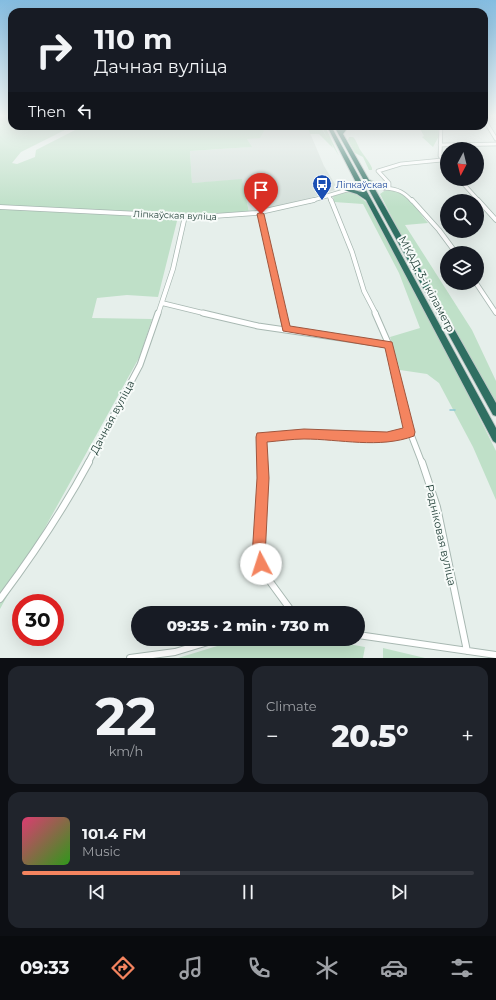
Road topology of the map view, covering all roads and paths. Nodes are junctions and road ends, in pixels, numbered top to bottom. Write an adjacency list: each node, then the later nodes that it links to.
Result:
1 (340, 146): 4 (highway, МКАД, 3-і кіламетр)
2 (347, 146): 5 (highway, МКАД, 3-і кіламетр)
3 (440, 160): 7 (street)
4 (358, 179): 8 (highway); 10 (highway, МКАД, 3-і кіламетр)
5 (367, 180): 7 (highway); 10 (highway, МКАД, 3-і кіламетр)
6 (465, 186): 14 (street)
7 (387, 187): 10 (highway); 15 (street)
8 (347, 190): 9 (street, Ліпкаўская вуліца); 10 (highway)
9 (329, 196): 12 (street, Ліпкаўская вуліца); 20 (street, Радніковая вуліца)
10 (372, 198): 21 (highway, МКАД, 3-і кіламетр); 23 (highway, МКАД, 3-і кіламетр)
11 (0, 208): 13 (street, Ліпкаўская вуліца)
12 (260, 212): 13 (street, Ліпкаўская вуліца); 19 (street)
13 (185, 216): 17 (street, Дачная вуліца)
14 (496, 220)
15 (451, 246)
16 (481, 290): 18 (street)
17 (162, 302): 19 (street); 24 (street, Дачная вуліца)
18 (496, 313)
19 (286, 329): 20 (street)
20 (388, 345): 22 (street, Радніковая вуліца)
21 (496, 412)
22 (410, 432): 25 (street); 28 (street, Радніковая вуліца)
23 (496, 438)
24 (0, 600)
25 (288, 606)
26 (365, 636): 28 (street)
27 (195, 646): 30 (street)
28 (466, 651): 29 (street)
29 (496, 655)
30 (130, 658)

